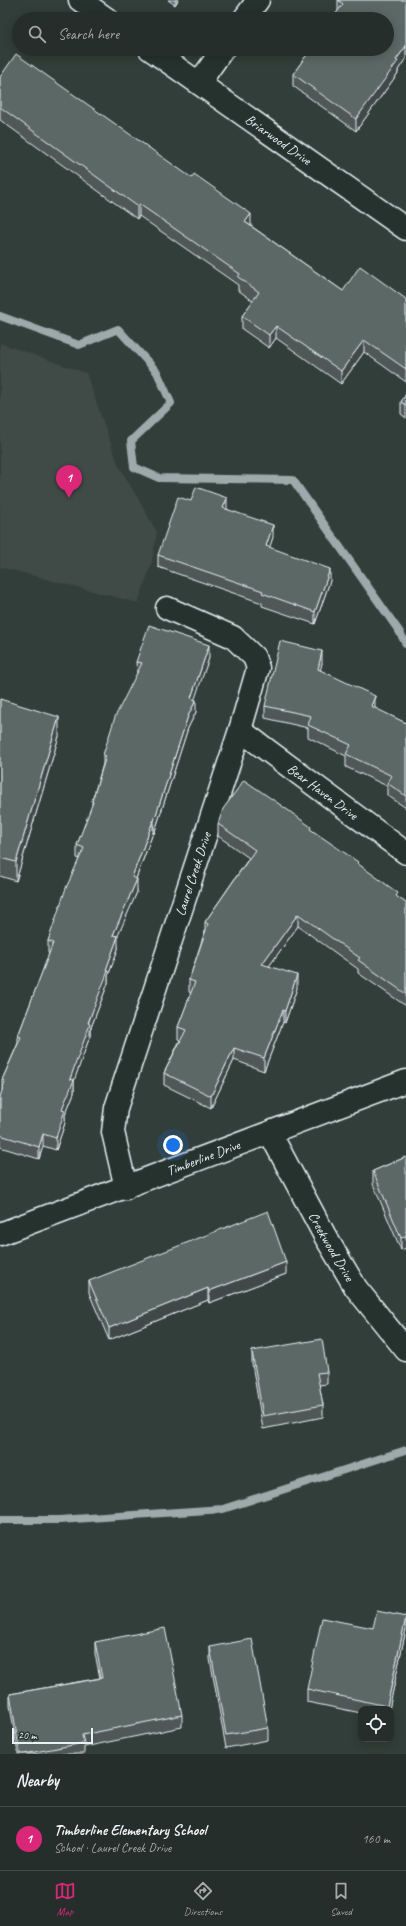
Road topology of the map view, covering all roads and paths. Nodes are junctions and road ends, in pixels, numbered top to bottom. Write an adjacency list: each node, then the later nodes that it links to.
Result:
1 (80, 0): 3 (street)
2 (258, 0): 4 (street)
3 (97, 12)
4 (249, 12)
5 (160, 56): 7 (street, Briarwood Drive)
6 (218, 56): 7 (street)
7 (199, 83): 8 (street, Briarwood Drive)
8 (406, 229)
9 (167, 608): 10 (street, Laurel Creek Drive)
10 (240, 730): 11 (street, Bear Haven Drive); 14 (street, Laurel Creek Drive)
11 (406, 853)
12 (406, 1081): 13 (street, Timberline Drive)
13 (270, 1133): 14 (street, Timberline Drive); 16 (street, Creekwood Drive)
14 (126, 1188): 15 (street, Timberline Drive)
15 (0, 1234)
16 (406, 1350)

